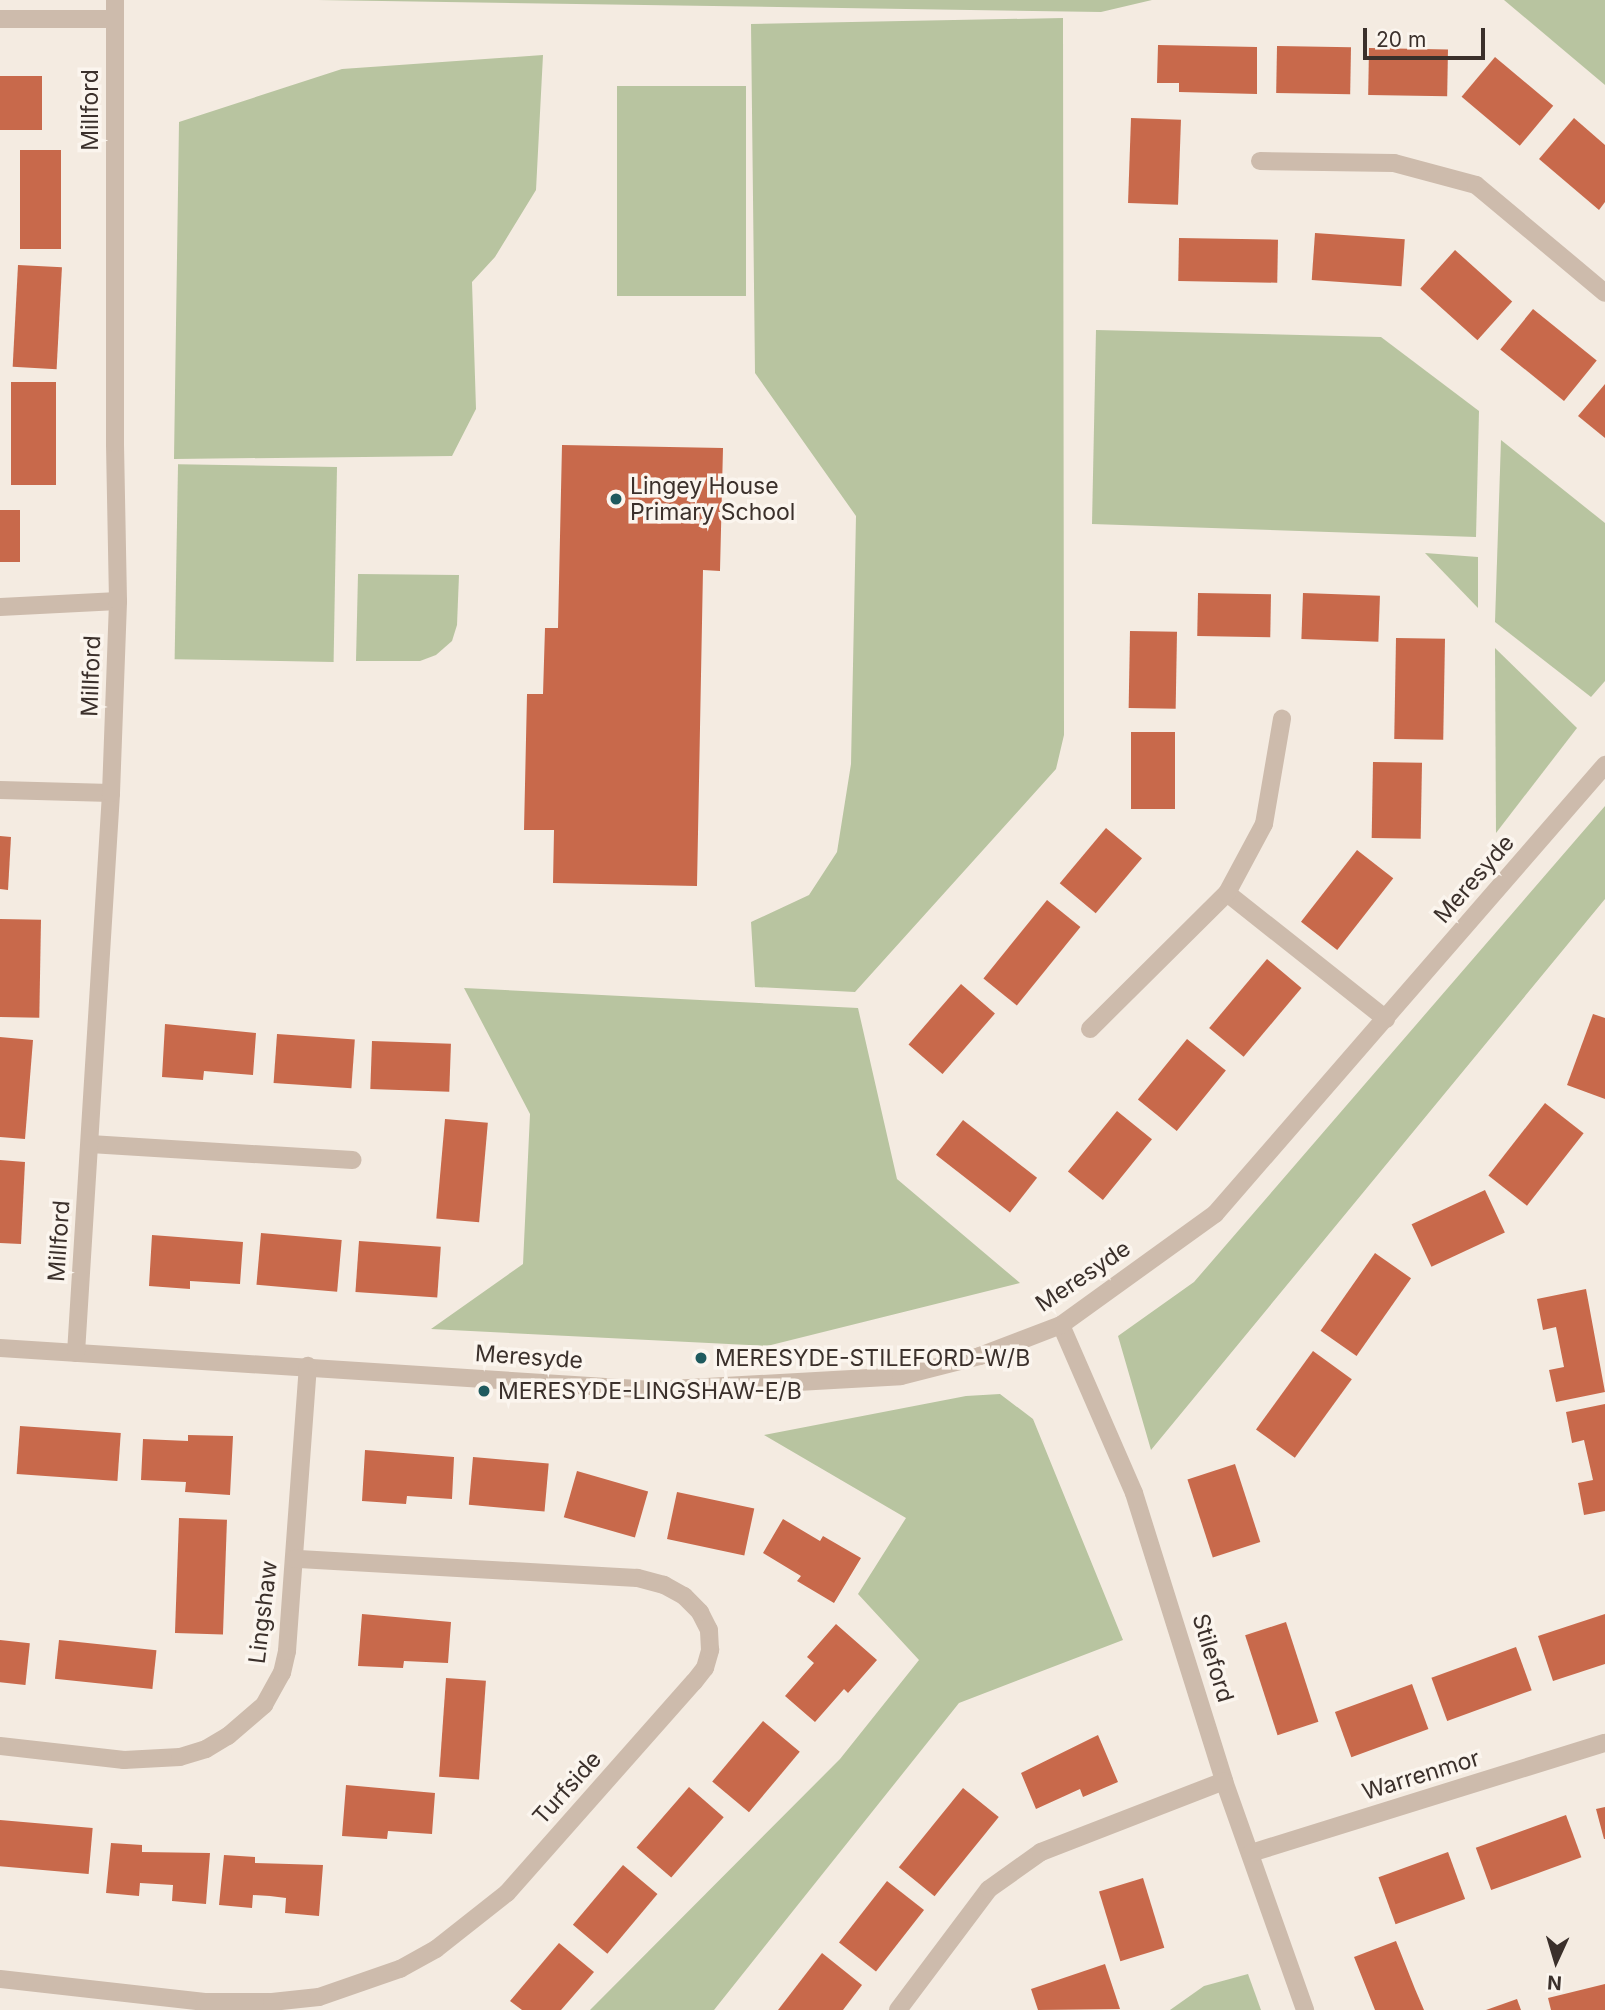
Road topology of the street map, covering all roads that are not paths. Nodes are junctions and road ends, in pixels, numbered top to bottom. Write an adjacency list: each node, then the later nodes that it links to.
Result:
1 (115, 0): 3 (street, Millford)
2 (0, 19): 3 (street)
3 (114, 19): 6 (street, Millford)
4 (1260, 162): 5 (street)
5 (1605, 293)
6 (118, 601): 7 (street); 11 (street, Millford)
7 (0, 607)
8 (1282, 719): 12 (street)
9 (1605, 765): 13 (street, Meresyde)
10 (0, 790): 11 (street)
11 (111, 793): 15 (street, Millford)
12 (1227, 893): 13 (street); 14 (street)
13 (1386, 1019): 17 (street, Meresyde)
14 (1090, 1029)
15 (89, 1144): 16 (street); 19 (street, Millford)
16 (353, 1160)
17 (1061, 1325): 20 (street, Meresyde); 24 (street, Stileford)
18 (0, 1348): 19 (street, Meresyde)
19 (76, 1353): 20 (street, Meresyde)
20 (308, 1366): 21 (street, Lingshaw)
21 (295, 1559): 23 (street, Lingshaw); 26 (street, Turfside)
22 (1605, 1743): 25 (street, Warrenmor)
23 (0, 1746)
24 (1224, 1781): 25 (street, Stileford); 27 (street)
25 (1251, 1853): 28 (street, Stileford)
26 (0, 1979)
27 (901, 2009)
28 (1305, 2010)

